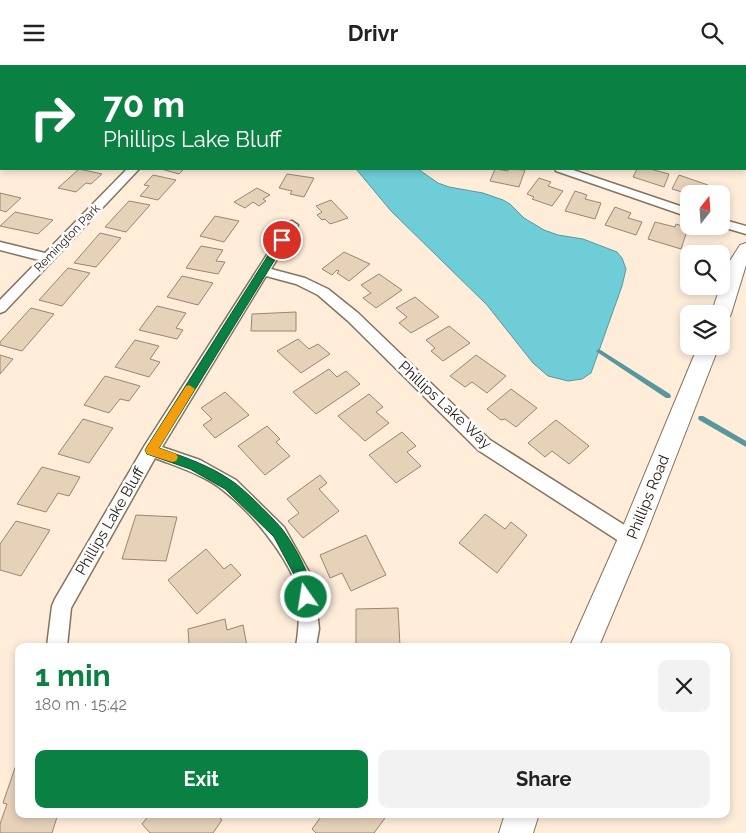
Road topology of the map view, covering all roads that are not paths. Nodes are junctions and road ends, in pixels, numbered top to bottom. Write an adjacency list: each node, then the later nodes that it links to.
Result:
1 (132, 170): 9 (street, Remington Park)
2 (563, 170): 3 (street)
3 (680, 210)
4 (292, 225): 10 (street, Phillips Lake Bluff)
5 (730, 226): 6 (street)
6 (746, 230)
7 (0, 247): 9 (street)
8 (746, 249): 11 (street)
9 (48, 258): 12 (street, Remington Park)
10 (263, 271): 14 (street, Phillips Lake Bluff); 15 (street, Phillips Lake Way)
11 (724, 305)
12 (0, 308)
13 (705, 355): 15 (street, Phillips Road)
14 (151, 450): 16 (street, Phillips Lake Bluff); 17 (street)
15 (631, 539): 18 (street, Phillips Road)
16 (57, 643)
17 (306, 643)
18 (585, 643)
19 (521, 818): 20 (street)
20 (516, 833)

